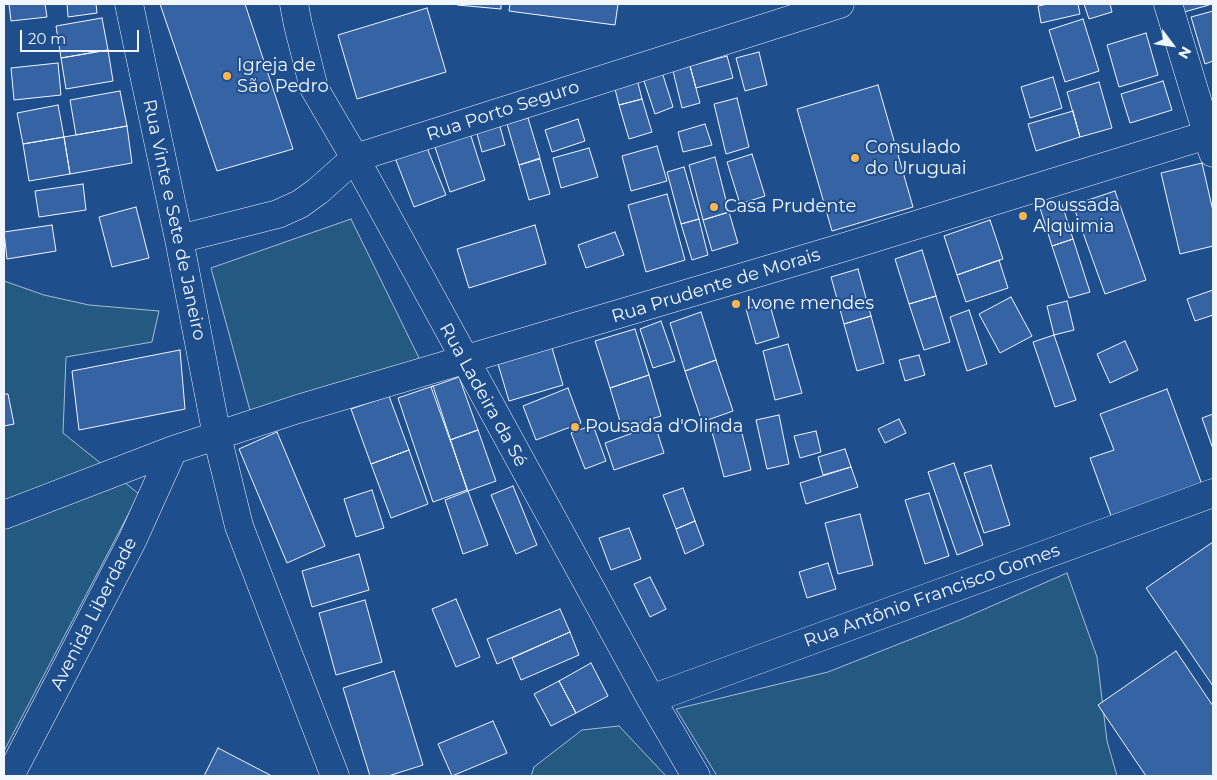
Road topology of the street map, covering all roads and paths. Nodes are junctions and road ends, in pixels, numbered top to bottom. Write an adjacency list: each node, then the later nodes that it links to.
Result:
1 (129, 4): 7 (street, Rua Vinte e Sete de Janeiro)
2 (294, 4): 6 (street, Rua Ladeira da Sé)
3 (840, 4): 6 (street, Rua Porto Seguro)
4 (1168, 4): 5 (street)
5 (1211, 140): 8 (street, Rua Prudente de Morais)
6 (355, 158): 7 (street, Rua Porto Seguro); 8 (street, Rua Ladeira da Sé)
7 (179, 239): 9 (street, Rua Vinte e Sete de Janeiro)
8 (464, 361): 9 (street, Rua Prudente de Morais); 13 (street, Rua Ladeira da Sé)
9 (217, 436): 10 (street, Rua Prudente de Morais); 15 (street, Rua Vinte e Sete de Janeiro)
10 (173, 450): 12 (street, Rua Prudente de Morais); 14 (street, Avenida Liberdade)
11 (1213, 493): 13 (street, Rua Antônio Francisco Gomes)
12 (4, 515)
13 (651, 698): 16 (street, Rua Ladeira da Sé)
14 (10, 776)
15 (335, 776)
16 (696, 776)

